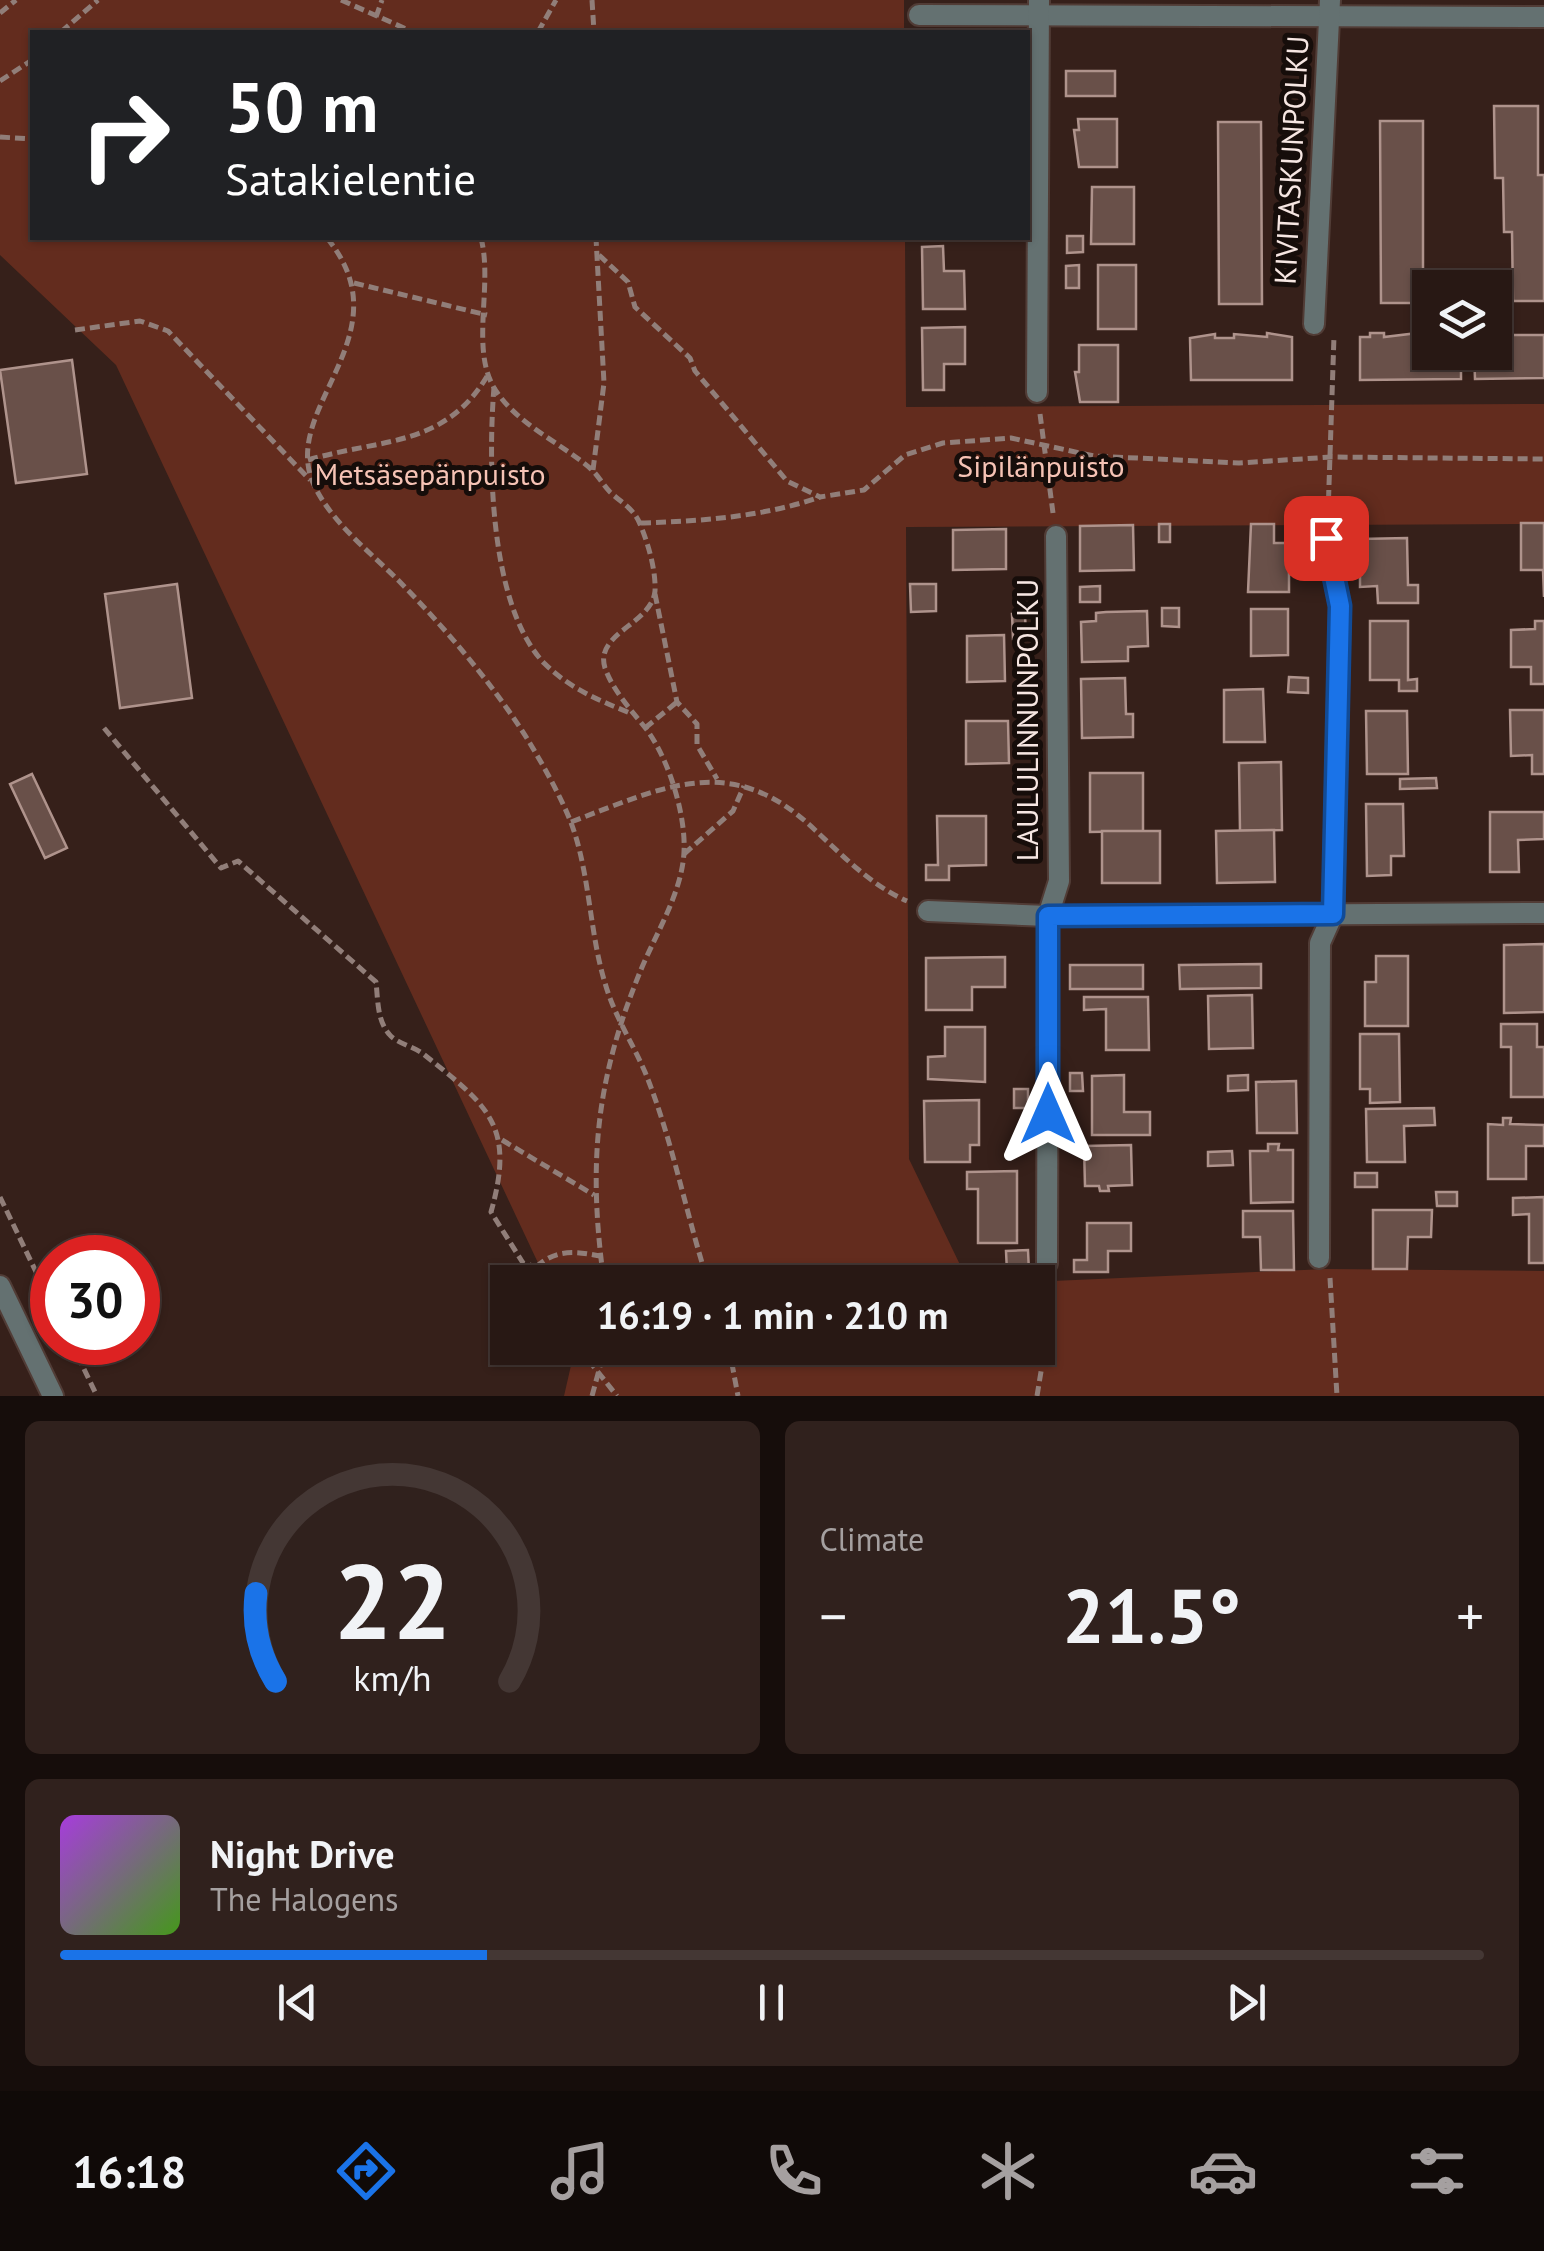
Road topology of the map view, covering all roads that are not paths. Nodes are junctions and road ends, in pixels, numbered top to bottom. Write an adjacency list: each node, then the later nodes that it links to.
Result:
1 (1039, 9): 2 (street); 3 (street); 6 (street)
2 (1330, 9): 4 (street); 5 (street, KIVITASKUNPOLKU)
3 (920, 15)
4 (1544, 17)
5 (1314, 324)
6 (1037, 392)
7 (1056, 536): 12 (street, LAULULINNUNPOLKU)
8 (1326, 538): 11 (street)
9 (928, 911): 12 (street)
10 (1544, 913): 11 (street)
11 (1333, 914): 12 (street); 13 (street)
12 (1048, 916): 14 (street, LAULULINNUNPOLKU)
13 (1319, 1258)
14 (1047, 1263)
15 (0, 1286): 16 (street)
16 (53, 1396)

